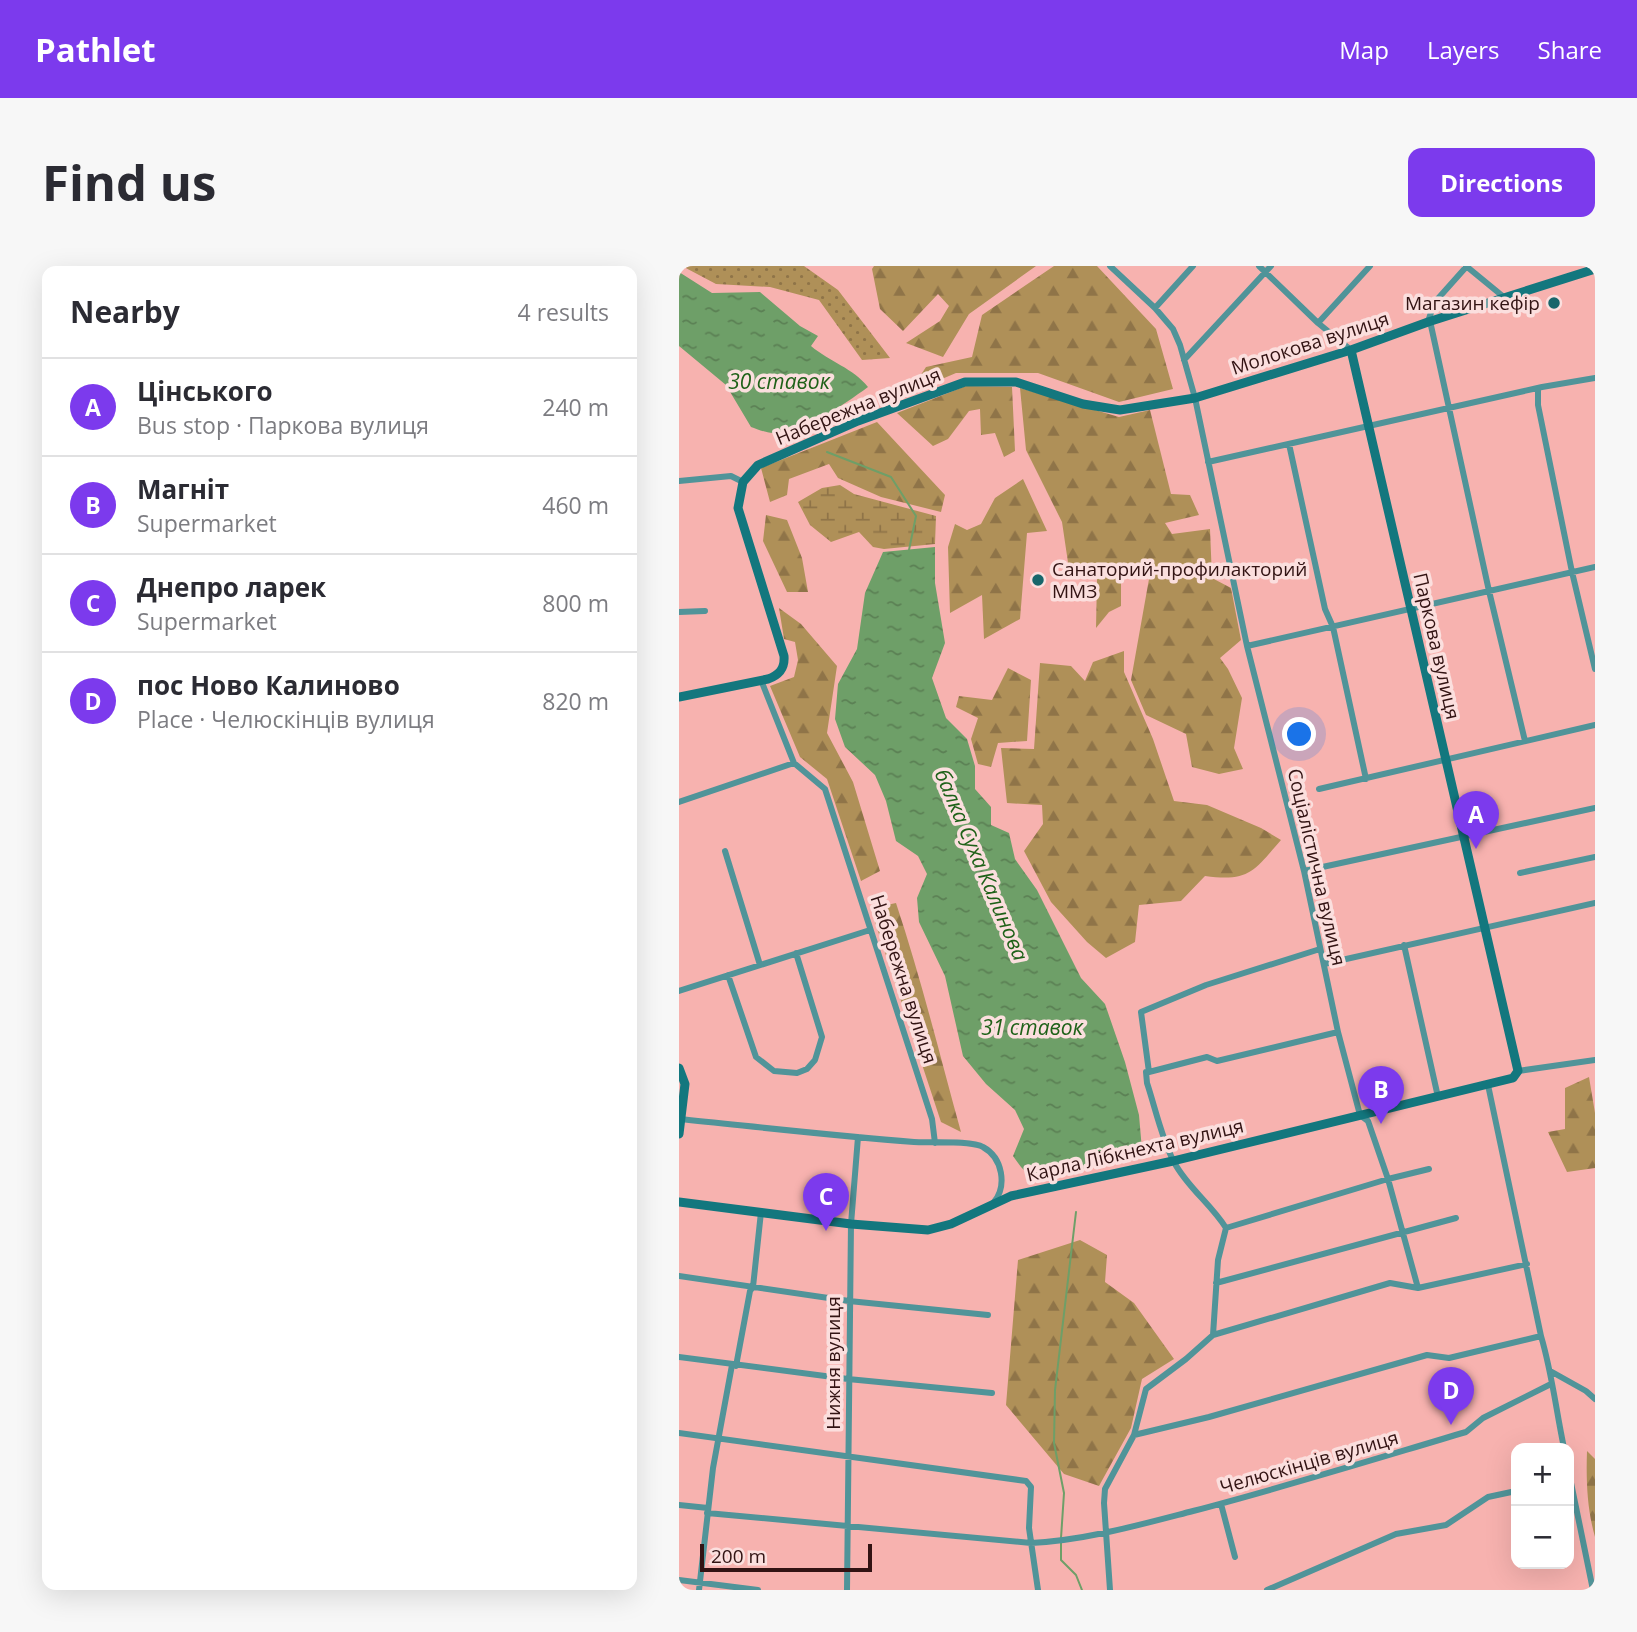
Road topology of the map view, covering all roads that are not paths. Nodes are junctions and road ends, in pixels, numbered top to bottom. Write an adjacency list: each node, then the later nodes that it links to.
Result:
1 (1193, 266): 10 (street)
2 (1259, 266): 8 (street)
3 (1271, 266): 8 (street)
4 (1370, 266): 12 (street)
5 (1466, 266): 9 (street); 11 (street)
6 (1115, 268): 10 (street, Соціалістична вулиця)
7 (1595, 270): 9 (street, Молокова вулиця)
8 (1265, 272): 12 (street); 14 (street)
9 (1505, 298): 11 (street, Молокова вулиця)
10 (1155, 308): 14 (street, Соціалістична вулиця)
11 (1429, 322): 13 (street, Молокова вулиця); 18 (street)
12 (1318, 323): 13 (street)
13 (1351, 350): 17 (street, Молокова вулиця); 19 (street, Паркова вулиця)
14 (1184, 360): 17 (street, Соціалістична вулиця)
15 (1595, 378): 16 (street)
16 (1538, 388): 18 (street); 25 (street)
17 (1195, 398): 21 (street, Соціалістична вулиця); 23 (street, Набережна вулиця)
18 (1449, 407): 19 (street); 26 (street)
19 (1370, 426): 20 (street); 27 (street, Паркова вулиця)
20 (1289, 444): 21 (street); 30 (street)
21 (1208, 463): 31 (street, Соціалістична вулиця)
22 (679, 481): 23 (street)
23 (743, 482): 33 (street)
24 (1595, 567): 25 (street)
25 (1572, 572): 26 (street); 32 (street)
26 (1489, 591): 27 (street); 36 (street)
27 (1410, 609): 30 (street); 37 (street, Паркова вулиця)
28 (705, 611): 29 (street)
29 (679, 612)
30 (1333, 627): 31 (street); 39 (street)
31 (1247, 646): 46 (street, Соціалістична вулиця)
32 (1595, 669)
33 (761, 680): 34 (street); 38 (street, Набережна вулиця)
34 (679, 697)
35 (1595, 725): 36 (street)
36 (1525, 741): 37 (street)
37 (1445, 760): 39 (street); 43 (street, Паркова вулиця)
38 (794, 763): 41 (street); 50 (street, Набережна вулиця)
39 (1366, 779): 40 (street)
40 (1319, 789)
41 (679, 802)
42 (1595, 808): 43 (street)
43 (1462, 837): 46 (street); 49 (street, Паркова вулиця)
44 (725, 851): 55 (street)
45 (1595, 857): 47 (street)
46 (1304, 871): 52 (street, Соціалістична вулиця)
47 (1520, 873)
48 (1595, 903): 49 (street)
49 (1485, 927): 51 (street); 61 (street, Паркова вулиця)
50 (870, 930): 53 (street); 69 (street, Набережна вулиця)
51 (1404, 945): 54 (street); 64 (street)
52 (1320, 949): 54 (street, Соціалістична вулиця); 62 (street)
53 (796, 953): 55 (street); 56 (street)
54 (1324, 964): 58 (street, Соціалістична вулиця)
55 (760, 965): 56 (street)
56 (728, 975): 57 (street)
57 (679, 990)
58 (1338, 1032): 62 (street); 65 (street, Соціалістична вулиця)
59 (1595, 1060): 61 (street, Карла Лібкнехта вулиця)
60 (679, 1068): 66 (street)
61 (1518, 1071): 63 (street, Карла Лібкнехта вулиця)
62 (1149, 1072): 70 (street)
63 (1488, 1085): 64 (street, Карла Лібкнехта вулиця); 80 (street)
64 (1439, 1097): 65 (street, Карла Лібкнехта вулиця)
65 (1360, 1115): 70 (street, Карла Лібкнехта вулиця); 72 (street, Соціалістична вулиця)
66 (680, 1119): 67 (street); 68 (street)
67 (679, 1134)
68 (858, 1137): 69 (street); 77 (street, Нижня вулиця)
69 (935, 1143): 74 (street)
70 (1174, 1161): 74 (street, Карла Лібкнехта вулиця); 78 (street)
71 (1429, 1170): 72 (street)
72 (1388, 1179): 78 (street); 79 (street, Соціалістична вулиця)
73 (679, 1202): 75 (street, Карла Лібкнехта вулиця)
74 (993, 1204): 77 (street, Карла Лібкнехта вулиця)
75 (761, 1212): 77 (street, Карла Лібкнехта вулиця); 83 (street)
76 (1457, 1218): 79 (street)
77 (851, 1224): 85 (street, Нижня вулиця)
78 (1226, 1228): 82 (street)
79 (1402, 1231): 82 (street); 84 (street, Соціалістична вулиця)
80 (1527, 1264): 84 (street); 88 (street)
81 (679, 1276): 83 (street)
82 (1216, 1283): 87 (street)
83 (753, 1287): 85 (street); 90 (street)
84 (1418, 1289): 87 (street)
85 (849, 1301): 86 (street); 92 (street, Нижня вулиця)
86 (988, 1315)
87 (1213, 1335): 97 (street)
88 (1541, 1336): 91 (street); 97 (street)
89 (679, 1357): 90 (street)
90 (734, 1365): 92 (street); 98 (street)
91 (1552, 1373): 93 (street); 95 (street)
92 (848, 1379): 94 (street); 100 (street, Нижня вулиця)
93 (1551, 1384): 99 (street); 103 (street, Челюскінців вулиця)
94 (992, 1393)
95 (1595, 1399)
96 (679, 1433): 98 (street)
97 (1134, 1435): 107 (street)
98 (717, 1439): 100 (street); 105 (street)
99 (1563, 1443)
100 (848, 1457): 106 (street, Нижня вулиця); 108 (street)
101 (1511, 1491): 116 (street)
102 (1574, 1501): 117 (street)
103 (1221, 1504): 107 (street, Челюскінців вулиця); 109 (street)
104 (679, 1505): 105 (street, Челюскінців вулиця)
105 (708, 1510): 106 (street, Челюскінців вулиця); 111 (street)
106 (847, 1525): 108 (street, Челюскінців вулиця); 113 (street, Нижня вулиця)
107 (1105, 1534): 108 (street, Челюскінців вулиця); 115 (street)
108 (1031, 1543): 114 (street)
109 (1235, 1557)
110 (679, 1580): 111 (street)
111 (699, 1587): 112 (street)
112 (758, 1590)
113 (847, 1590)
114 (1038, 1590)
115 (1110, 1590)
116 (1267, 1590)
117 (1593, 1590)

